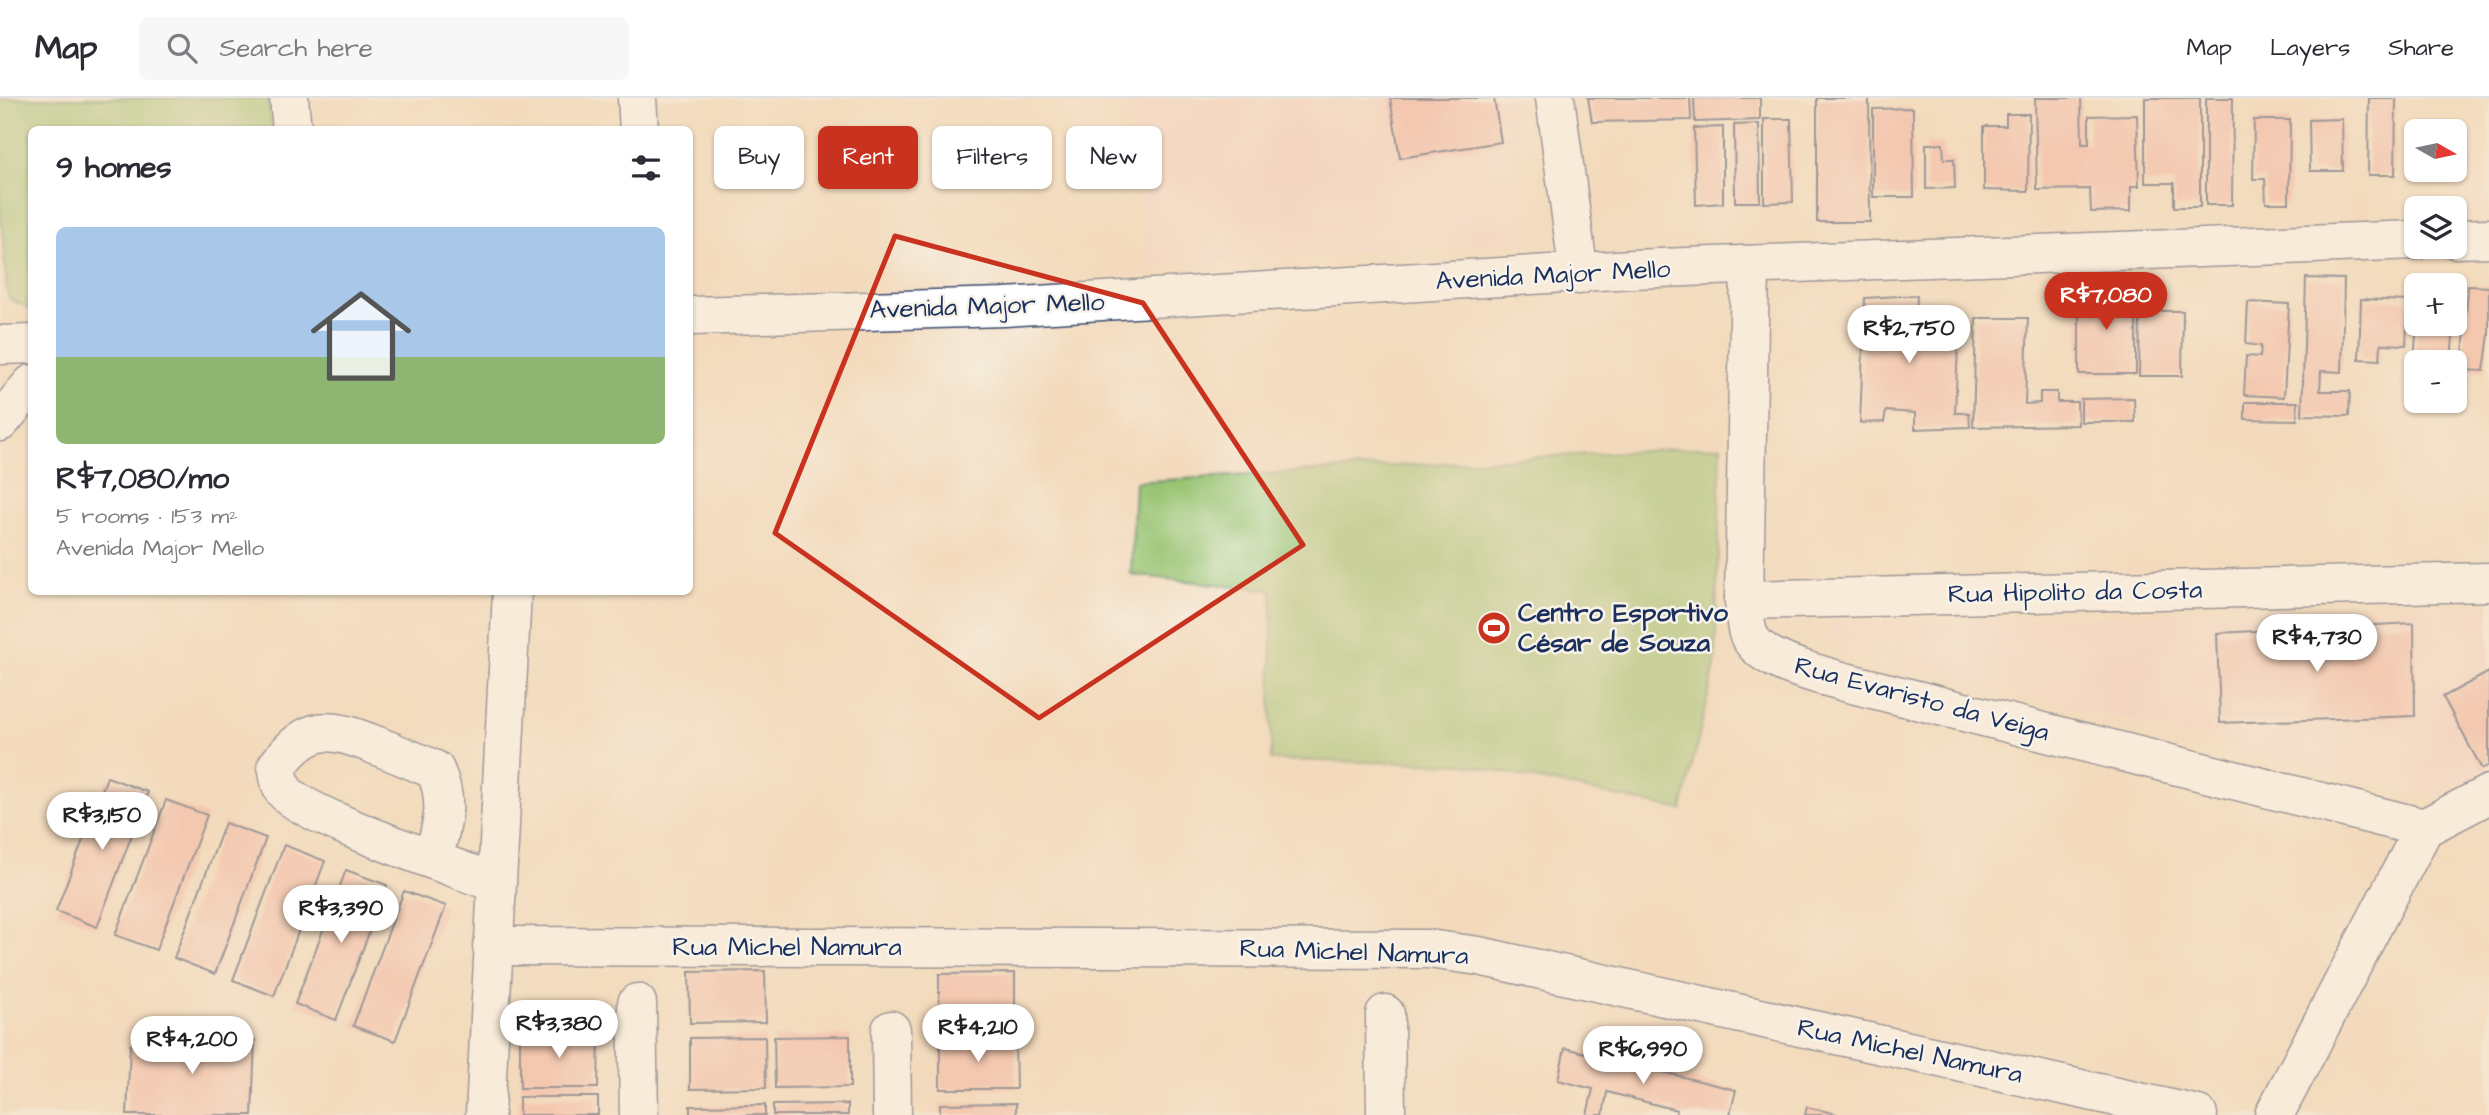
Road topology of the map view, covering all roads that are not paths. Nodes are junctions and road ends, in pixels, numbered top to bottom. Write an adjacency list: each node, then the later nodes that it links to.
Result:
1 (289, 98): 4 (street)
2 (636, 98): 5 (street)
3 (1555, 98): 10 (street)
4 (292, 126)
5 (639, 126)
6 (2489, 238): 7 (street)
7 (2467, 239)
8 (2404, 240): 9 (street, Avenida Major Mello)
9 (1749, 265): 10 (street, Avenida Major Mello); 18 (street, Rua Evaristo da Veiga)
10 (1579, 275): 11 (street, Avenida Major Mello)
11 (693, 316)
12 (28, 344): 13 (street)
13 (0, 345)
14 (28, 389): 15 (street)
15 (0, 422)
16 (2489, 582): 18 (street, Rua Hipolito da Costa)
17 (512, 595): 22 (street)
18 (1744, 600): 20 (street, Rua Evaristo da Veiga)
19 (2489, 794): 20 (street)
20 (2424, 828): 32 (street)
21 (433, 858): 22 (street)
22 (495, 883): 23 (street)
23 (492, 946): 27 (street); 31 (street, Rua Michel Namura)
24 (637, 1003): 28 (street)
25 (1385, 1014): 30 (street)
26 (891, 1030): 29 (street)
27 (485, 1115)
28 (639, 1115)
29 (892, 1115)
30 (1386, 1115)
31 (2198, 1115)
32 (2274, 1115)

